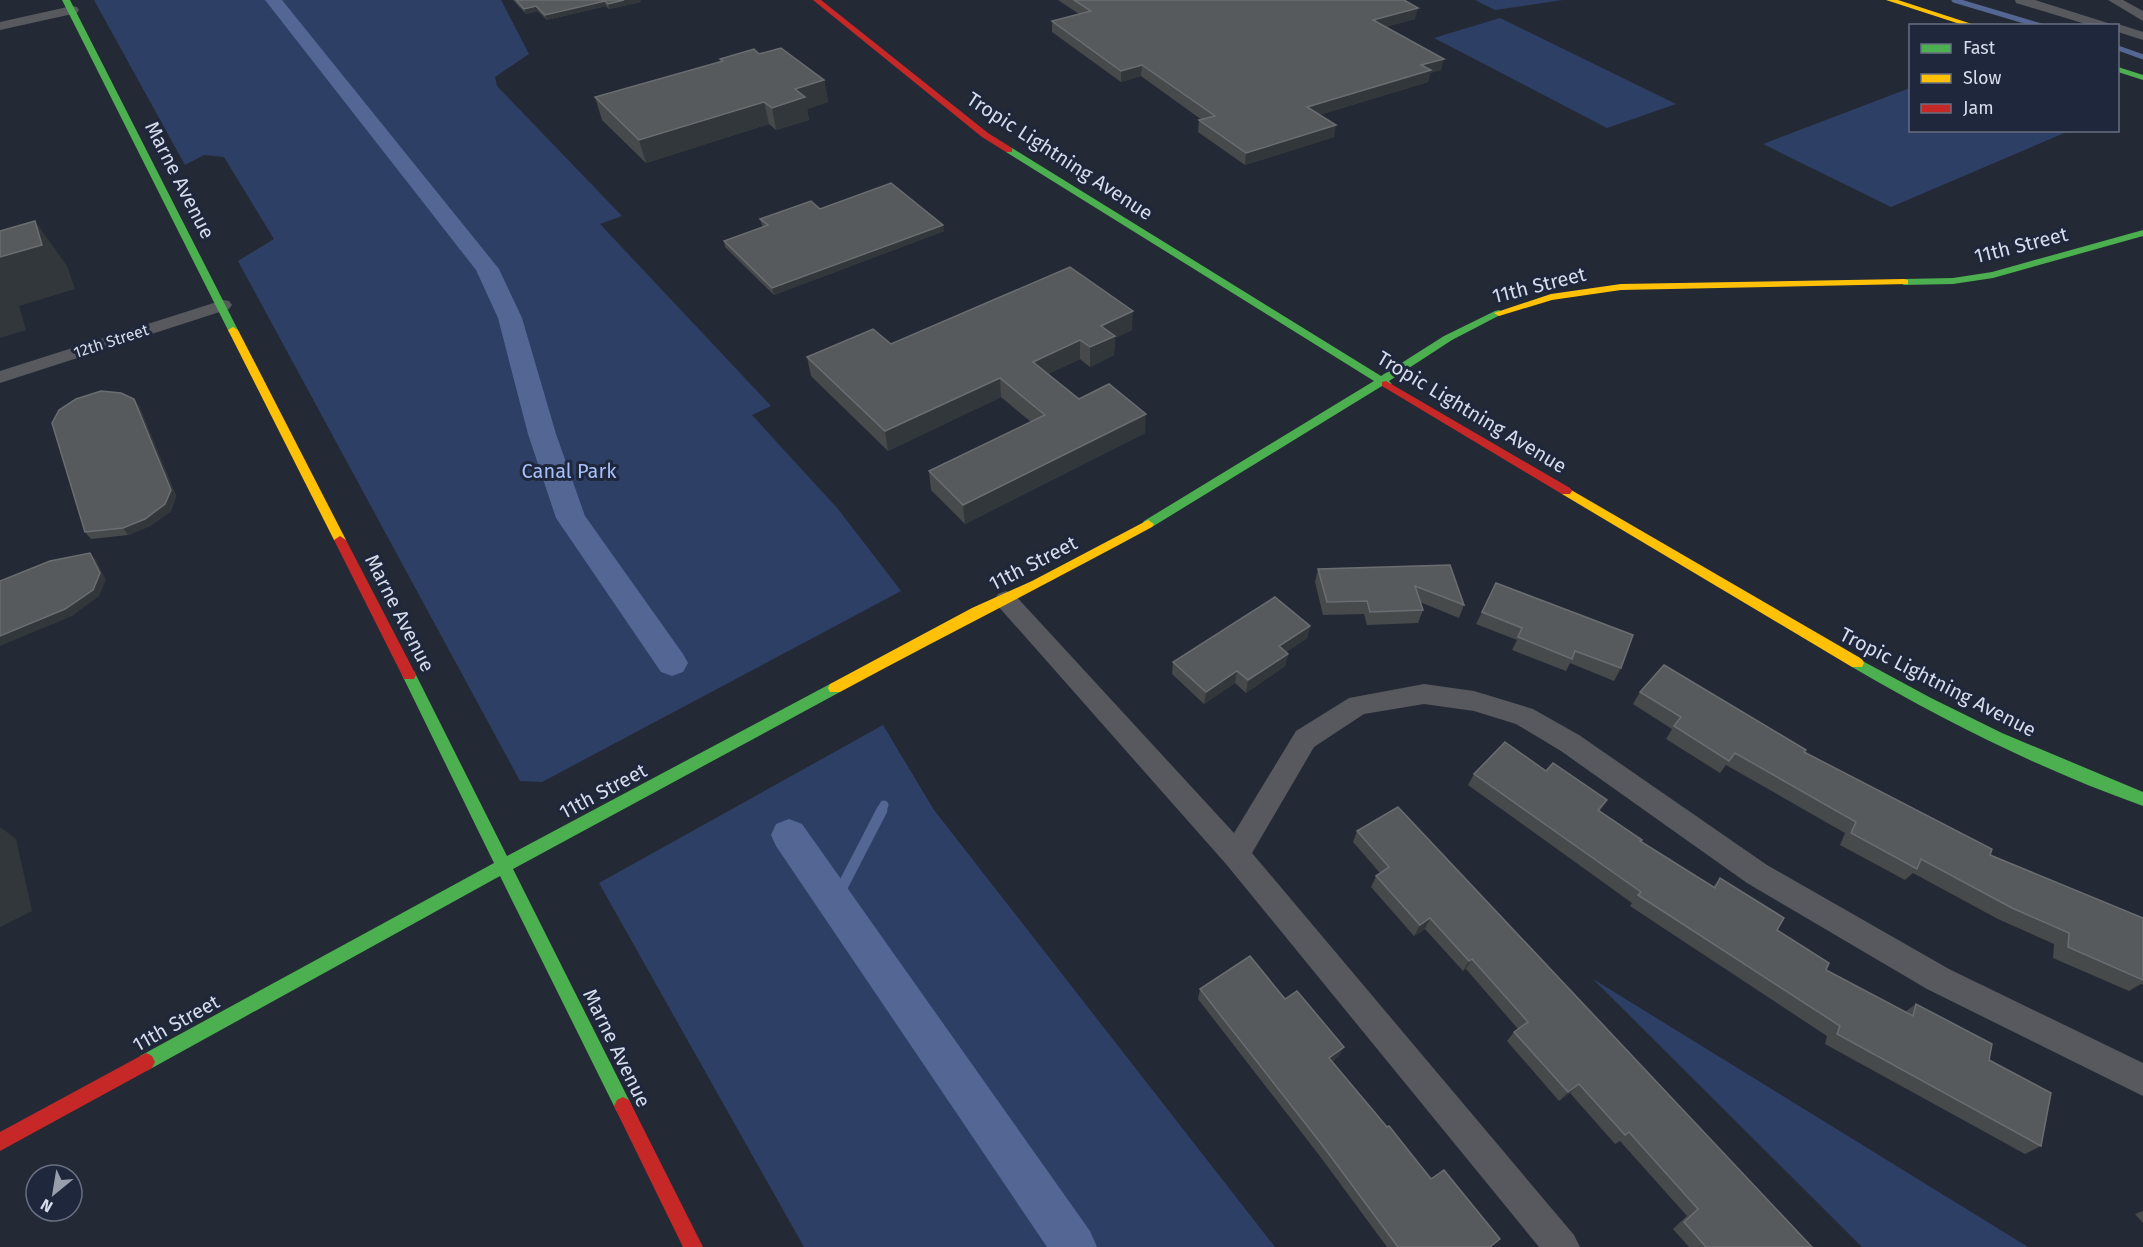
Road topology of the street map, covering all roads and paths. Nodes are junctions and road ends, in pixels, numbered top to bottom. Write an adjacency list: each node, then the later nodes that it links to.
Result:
1 (817, 0): 19 (street, Tropic Lightning Avenue)
2 (1890, 0): 7 (street)
3 (2021, 0): 8 (street)
4 (2114, 0): 6 (street)
5 (69, 5): 9 (street); 17 (street, Marne Avenue)
6 (2143, 16)
7 (1968, 24)
8 (2105, 24)
9 (0, 26)
10 (2119, 27): 12 (street)
11 (2119, 28): 13 (street)
12 (2143, 29)
13 (2143, 36)
14 (2119, 69): 15 (street)
15 (2143, 78)
16 (2143, 233): 19 (street, 11th Street)
17 (223, 304): 18 (street, 12th Street); 23 (street, Marne Avenue)
18 (0, 377)
19 (1383, 382): 20 (street, 11th Street); 21 (street, Tropic Lightning Avenue)
20 (1006, 600): 22 (street); 23 (street, 11th Street)
21 (2143, 799)
22 (1236, 855): 24 (street); 27 (street)
23 (505, 865): 25 (street, 11th Street); 26 (street, Marne Avenue)
24 (2143, 1080)
25 (0, 1142)
26 (693, 1247)
27 (1562, 1247)

